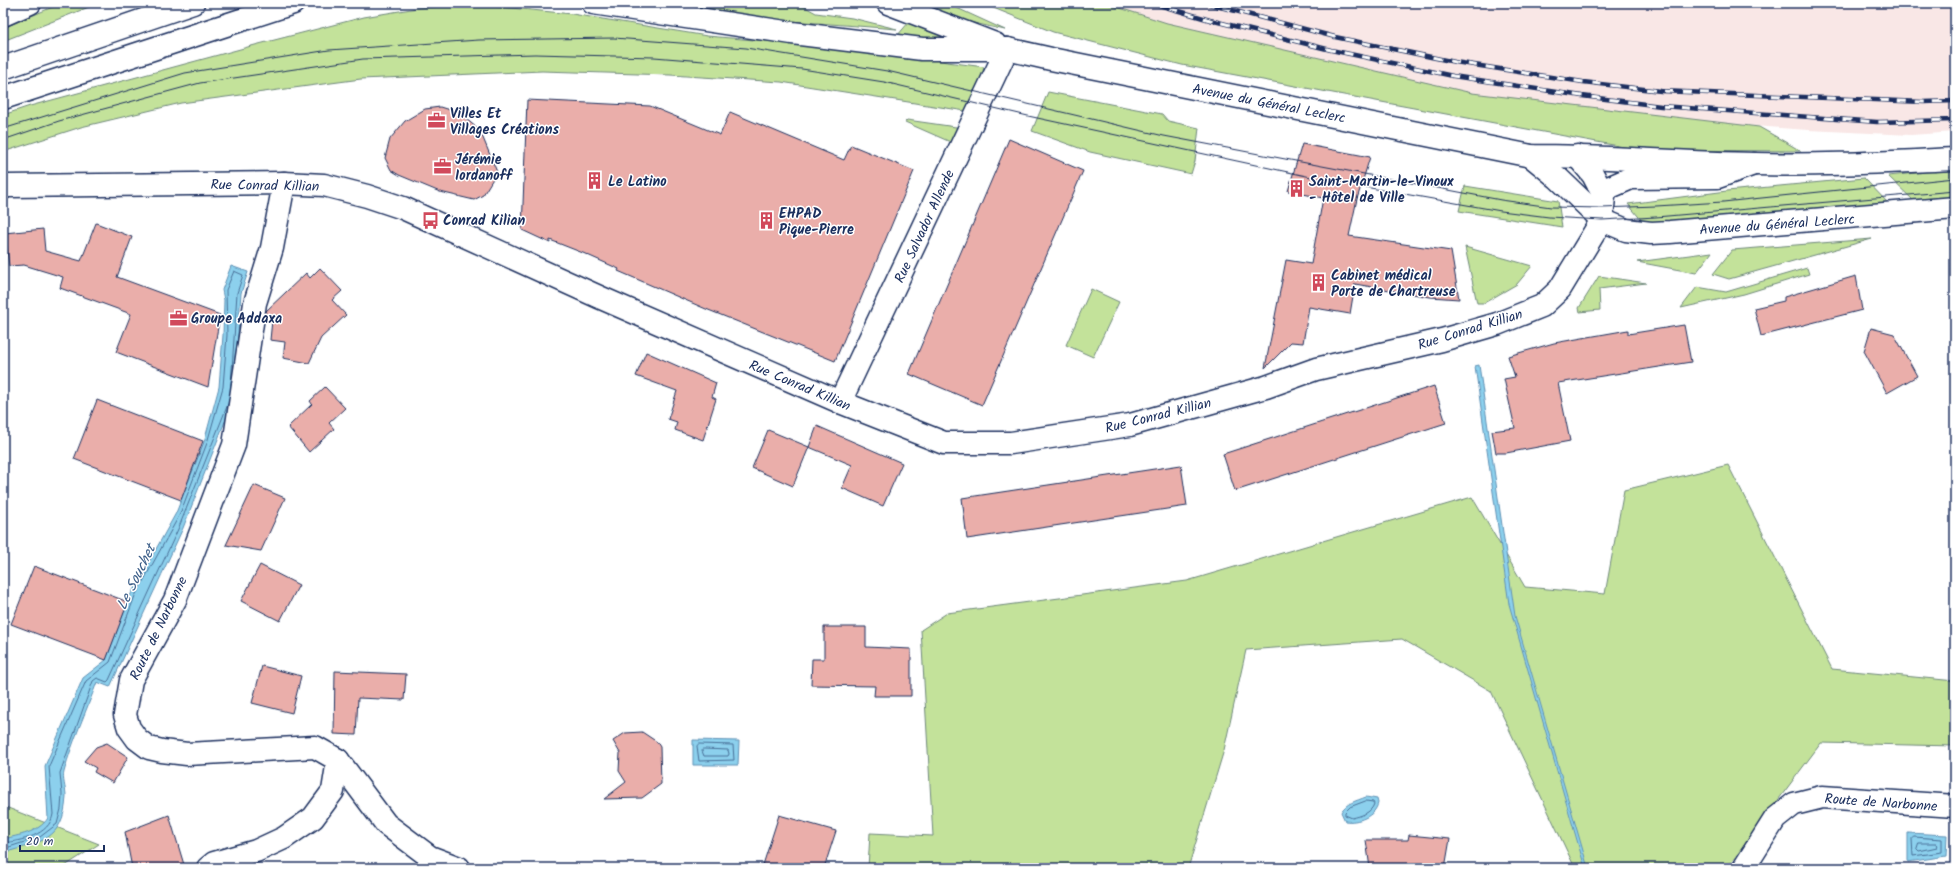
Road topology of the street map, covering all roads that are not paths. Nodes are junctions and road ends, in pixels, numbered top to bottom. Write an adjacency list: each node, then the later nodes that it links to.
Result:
1 (30, 3): 6 (main road)
2 (193, 3): 8 (main road)
3 (293, 3): 9 (main road)
4 (593, 3): 7 (main road)
5 (888, 3): 7 (main road)
6 (3, 15)
7 (1007, 49): 10 (main road, Avenue du Général Leclerc); 19 (main road, Rue Salvador Allende)
8 (3, 68)
9 (3, 98)
10 (1531, 156): 11 (main road, Avenue du Général Leclerc); 18 (main road, Avenue du Général Leclerc)
11 (1577, 156): 13 (main road, Avenue du Général Leclerc); 16 (main road)
12 (1955, 159): 13 (main road, Avenue du Général Leclerc)
13 (1754, 164): 16 (main road, Avenue du Général Leclerc)
14 (284, 183): 15 (main road, Rue Conrad Killian); 19 (main road, Rue Conrad Killian); 20 (main road, Route de Narbonne)
15 (5, 187)
16 (1604, 196): 18 (main road)
17 (1955, 208): 18 (main road, Avenue du Général Leclerc)
18 (1602, 220): 19 (main road, Rue Conrad Killian)
19 (840, 402)
20 (338, 760): 22 (main road); 23 (main road, Route de Narbonne)
21 (1955, 806): 24 (main road, Route de Narbonne)
22 (208, 868)
23 (459, 868)
24 (1744, 868)

